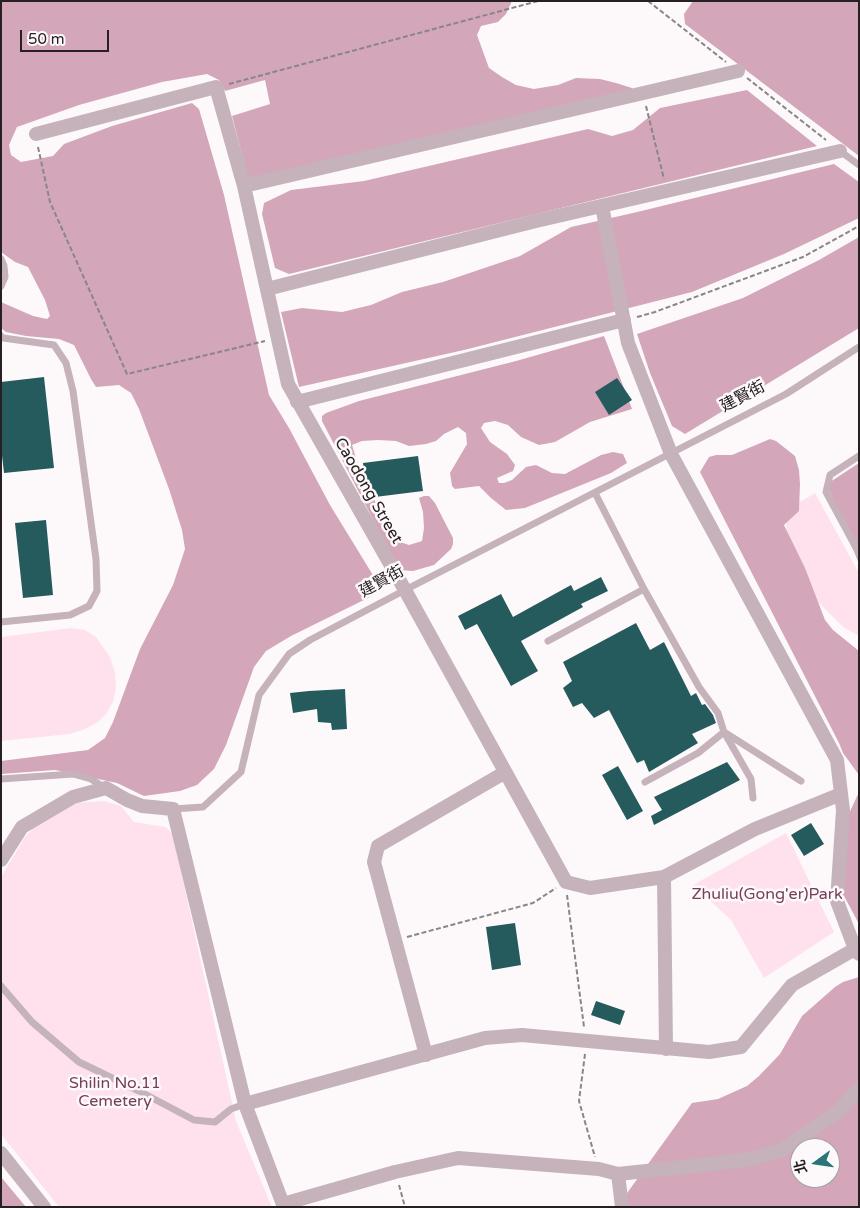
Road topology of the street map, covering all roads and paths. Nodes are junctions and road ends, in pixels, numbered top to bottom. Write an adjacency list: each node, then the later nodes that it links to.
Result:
1 (538, 1): 3 (path)
2 (738, 71): 4 (street)
3 (216, 88): 5 (street); 8 (street, Caodong Street)
4 (642, 93): 8 (street); 9 (path)
5 (36, 134): 17 (path)
6 (840, 151): 7 (lane); 9 (street)
7 (859, 166)
8 (244, 186): 14 (street, Caodong Street)
9 (667, 191): 10 (street)
10 (602, 206): 14 (street); 15 (street)
11 (859, 226): 15 (path)
12 (1, 259): 13 (lane)
13 (1, 286)
14 (267, 289): 17 (street, Caodong Street)
15 (624, 320): 19 (street); 20 (street)
16 (2, 337): 26 (lane)
17 (278, 338): 19 (street, Caodong Street)
18 (859, 346): 20 (lane, 建賢街)
19 (297, 402): 25 (street, Caodong Street)
20 (671, 454): 22 (lane, 建賢街); 34 (street)
21 (859, 456): 23 (lane)
22 (595, 493): 24 (lane); 25 (lane, 建賢街)
23 (859, 553)
24 (644, 589): 27 (lane); 28 (lane)
25 (405, 590): 29 (street, Caodong Street); 36 (lane, 建賢街)
26 (1, 622)
27 (548, 641)
28 (724, 732): 31 (lane); 32 (lane); 35 (lane)
29 (504, 772): 39 (street, Caodong Street); 40 (street)
30 (1, 778): 33 (lane)
31 (802, 781)
32 (645, 782)
33 (106, 788): 36 (street, 建賢街); 37 (street)
34 (841, 794): 38 (street); 41 (street)
35 (753, 798)
36 (173, 809): 47 (street)
37 (1, 860)
38 (664, 877): 39 (street); 44 (street)
39 (566, 882): 40 (path); 43 (path)
40 (394, 940): 45 (street)
41 (857, 952): 44 (street)
42 (1, 986): 47 (lane)
43 (586, 1042): 44 (street); 45 (street); 49 (path)
44 (666, 1049)
45 (426, 1055): 47 (street)
46 (859, 1089): 51 (street)
47 (245, 1104): 52 (street)
48 (1, 1153): 53 (street)
49 (599, 1169): 50 (street); 51 (street)
50 (395, 1172): 52 (street); 54 (path)
51 (618, 1174): 55 (street)
52 (284, 1205)
53 (44, 1207)
54 (405, 1207)
55 (622, 1207)

